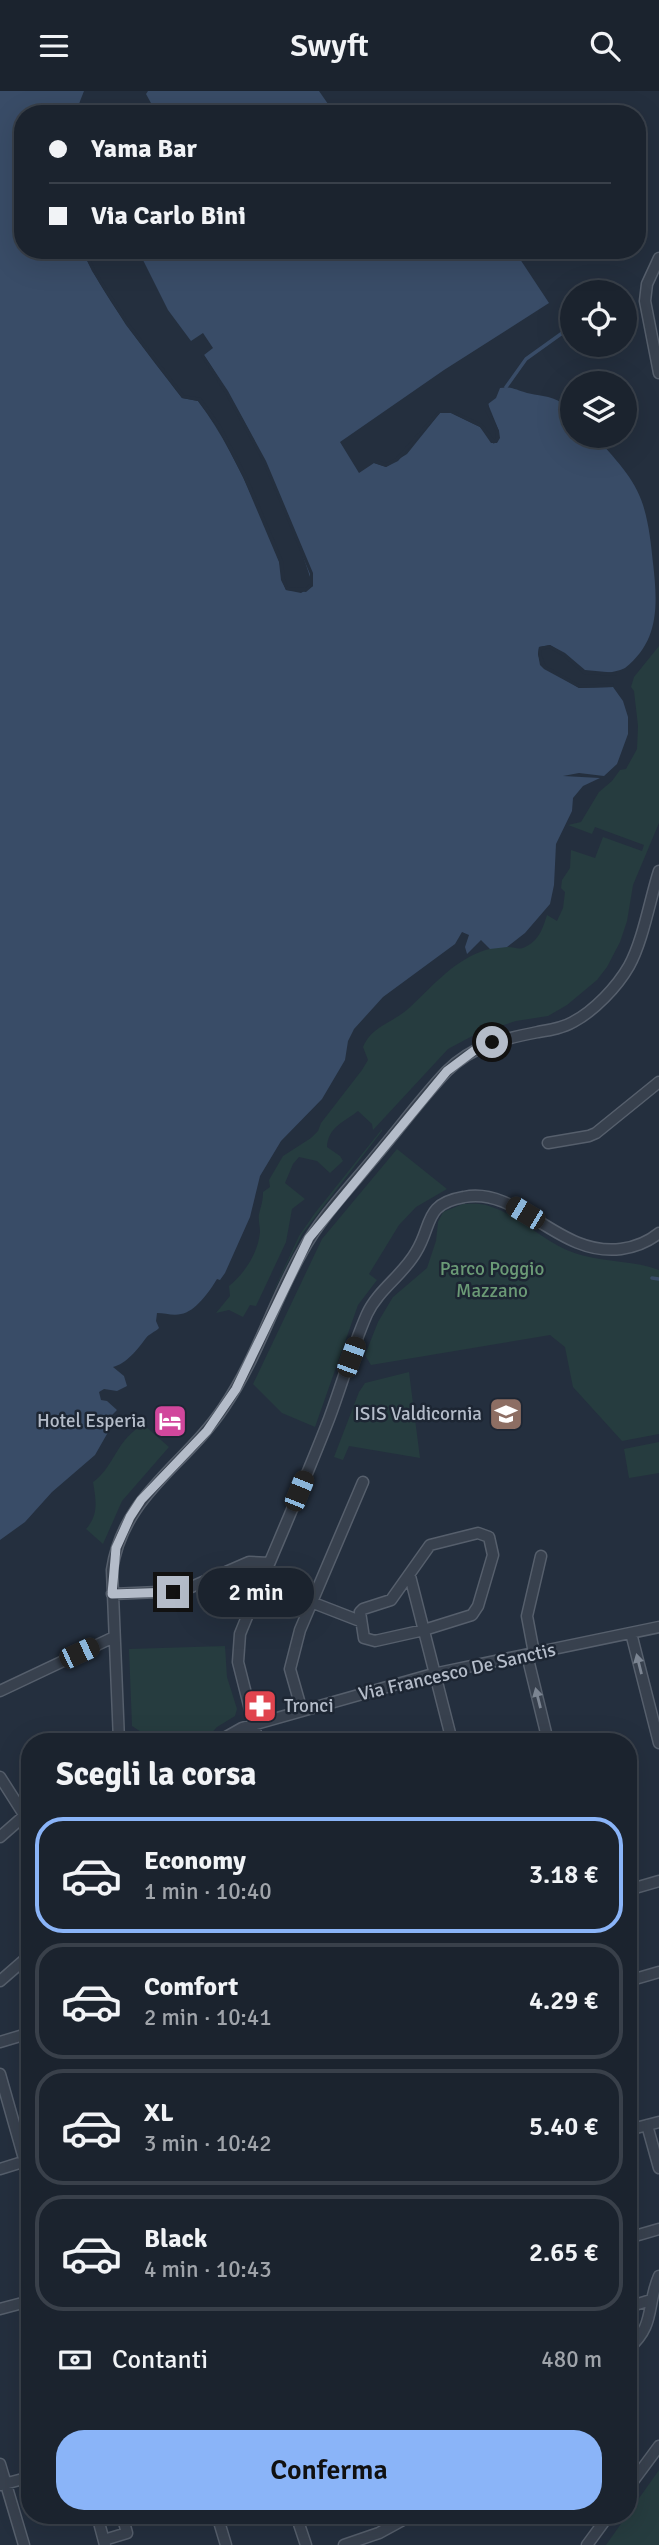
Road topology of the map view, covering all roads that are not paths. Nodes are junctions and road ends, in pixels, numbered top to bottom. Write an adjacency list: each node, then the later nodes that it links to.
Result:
1 (659, 258): 2 (street)
2 (659, 372)
3 (659, 871): 4 (street)
4 (656, 890): 12 (street)
5 (659, 1082): 6 (street)
6 (548, 1143)
7 (659, 1233): 10 (street)
8 (363, 1482): 13 (street)
9 (541, 1556): 19 (street)
10 (269, 1563): 12 (street); 23 (street)
11 (410, 1576): 14 (street); 16 (street); 16 (street)
12 (112, 1594): 18 (street)
13 (311, 1602): 14 (street); 22 (street)
14 (360, 1621): 16 (street)
15 (659, 1627): 17 (street, Via Francesco De Sanctis)
16 (424, 1630): 20 (street)
17 (631, 1633): 19 (street, Via Francesco De Sanctis); 29 (street, one-way to 17)
18 (114, 1637): 21 (street); 24 (street)
19 (531, 1654): 20 (street, Via Francesco De Sanctis); 28 (street, one-way to 19)
20 (433, 1674): 22 (street, Via Francesco De Sanctis); 27 (street)
21 (0, 1691)
22 (302, 1711): 23 (street, Via Francesco De Sanctis)
23 (254, 1725): 25 (street, Via Francesco De Sanctis); 26 (street)
24 (119, 1733)
25 (232, 1733)
26 (256, 1733)
27 (450, 1733)
28 (546, 1733)
29 (659, 1743)
30 (0, 1777): 31 (street)
31 (21, 1810)
32 (21, 1824): 33 (street)
33 (0, 1837)
34 (659, 1881): 35 (street)
35 (637, 1887)
36 (21, 1963): 39 (street)
37 (659, 1972): 38 (street)
38 (637, 1978)
39 (0, 1981)
40 (21, 2036): 41 (street)
41 (0, 2042)
42 (0, 2074): 46 (street)
43 (659, 2122): 44 (street)
44 (647, 2125): 45 (street); 48 (street)
45 (637, 2128)
46 (21, 2142)
47 (21, 2163): 49 (street)
48 (659, 2168)
49 (0, 2169)
50 (659, 2229): 51 (street)
51 (637, 2235)
52 (659, 2276): 53 (street)
53 (651, 2300): 55 (street); 57 (street)
54 (21, 2303): 56 (street)
55 (637, 2304)
56 (0, 2309)
57 (637, 2339)
58 (659, 2445): 60 (street)
59 (0, 2464): 62 (street)
60 (637, 2476)
61 (21, 2479): 62 (street)
62 (3, 2484): 70 (street)
63 (99, 2524): 69 (street)
64 (124, 2524): 69 (street)
65 (220, 2524): 71 (street)
66 (299, 2524): 72 (street)
67 (396, 2524): 73 (street)
68 (602, 2524): 74 (street)
69 (104, 2543)
70 (24, 2545)
71 (226, 2545)
72 (306, 2545)
73 (344, 2545)
74 (587, 2545)

